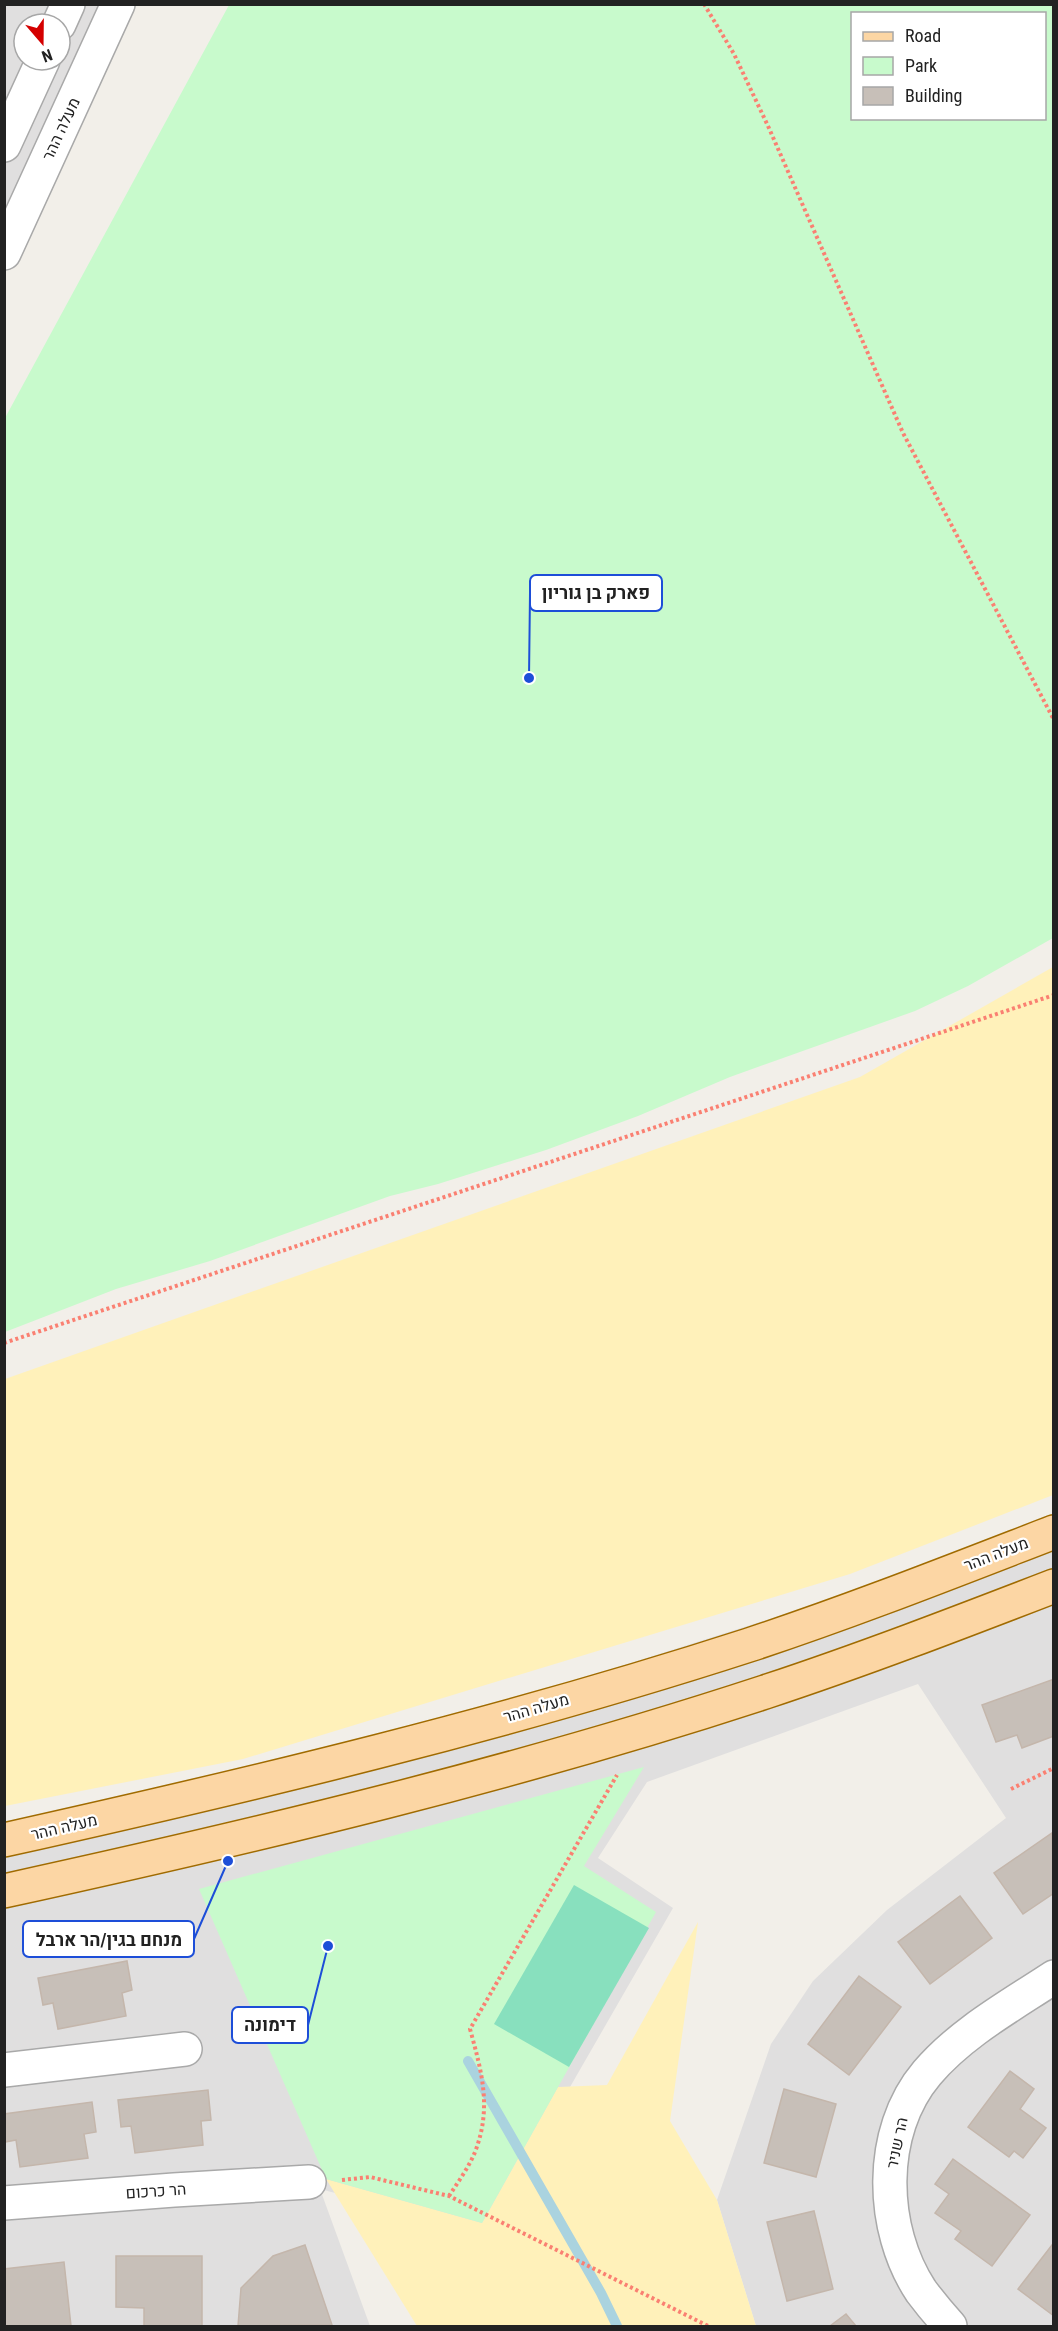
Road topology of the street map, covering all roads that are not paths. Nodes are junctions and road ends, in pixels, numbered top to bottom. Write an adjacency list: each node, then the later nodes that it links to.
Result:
1 (118, 4): 4 (street, מעלה ההר)
2 (38, 72): 3 (street)
3 (4, 146)
4 (4, 253)
5 (1053, 1532): 7 (main road, מעלה ההר)
6 (1053, 1586): 8 (main road)
7 (4, 1840)
8 (4, 1892)
9 (1053, 1977): 14 (street, הר שניר)
10 (184, 2049): 11 (street)
11 (4, 2070)
12 (309, 2182): 13 (street, הר כרכום)
13 (4, 2203)
14 (950, 2326)

